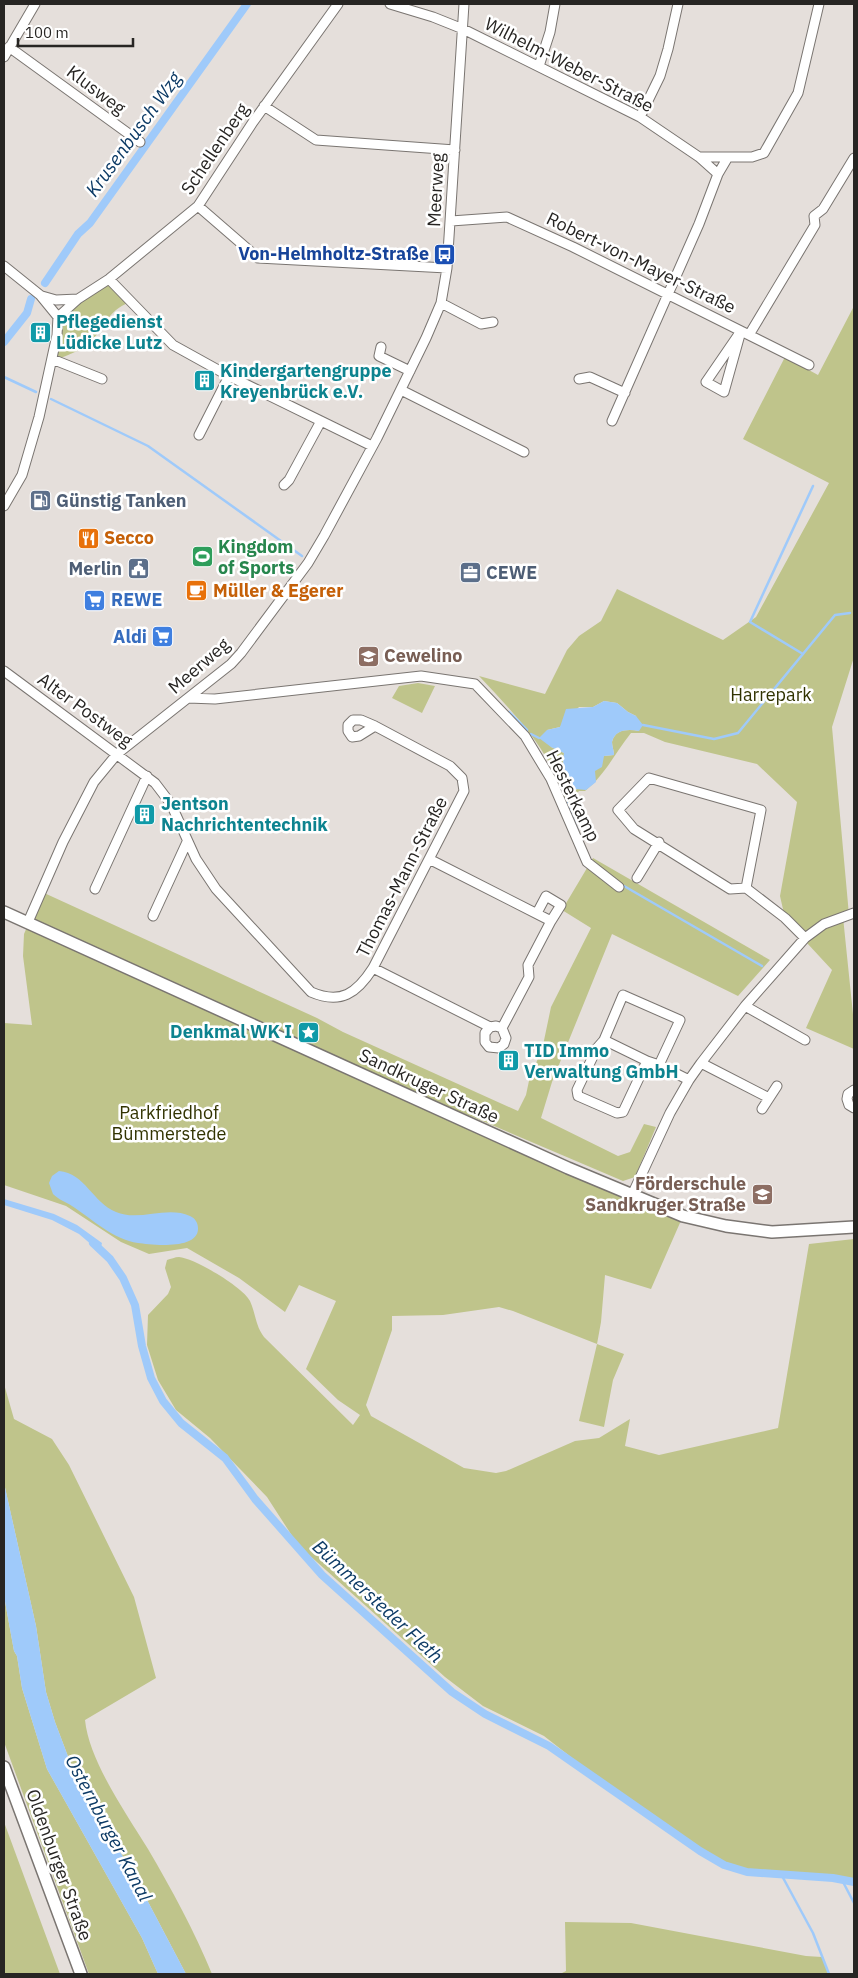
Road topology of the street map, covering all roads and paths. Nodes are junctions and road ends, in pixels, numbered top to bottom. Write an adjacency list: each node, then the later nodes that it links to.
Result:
1 (35, 4): 9 (street)
2 (338, 4): 12 (street, Schellenberg)
3 (390, 4): 8 (street, Wilhelm-Weber-Straße)
4 (464, 4): 8 (street, Meerweg)
5 (555, 4): 11 (street)
6 (678, 4): 13 (street)
7 (819, 4): 17 (street)
8 (463, 29): 11 (street, Wilhelm-Weber-Straße); 15 (street, Meerweg)
9 (10, 47): 10 (street); 14 (street, Klusweg)
10 (4, 57)
11 (539, 66): 13 (street, Wilhelm-Weber-Straße)
12 (264, 106): 15 (street); 20 (street, Schellenberg)
13 (640, 117): 16 (street, Wilhelm-Weber-Straße)
14 (140, 142)
15 (455, 150): 21 (street, Meerweg)
16 (699, 157): 17 (street); 19 (street, Wilhelm-Weber-Straße)
17 (728, 157): 19 (street)
18 (854, 158): 31 (street)
19 (718, 174): 25 (street)
20 (198, 206): 23 (street); 24 (street, Schellenberg)
21 (451, 221): 23 (street, Meerweg); 25 (street, Robert-von-Mayer-Straße)
22 (4, 266): 26 (street)
23 (447, 268): 28 (street, Meerweg)
24 (109, 279): 27 (street, Schellenberg); 36 (street)
25 (667, 294): 31 (street, Robert-von-Mayer-Straße); 40 (street)
26 (40, 295): 27 (street); 29 (street)
27 (78, 299): 29 (street, Schellenberg)
28 (441, 303): 30 (street); 35 (street, Meerweg)
29 (58, 317): 33 (street)
30 (493, 322)
31 (745, 333): 31 (street); 34 (street, Robert-von-Mayer-Straße)
32 (381, 346): 35 (street)
33 (52, 359): 37 (street); 47 (street)
34 (810, 365)
35 (410, 371): 39 (street, Meerweg)
36 (230, 376): 41 (street); 43 (street)
37 (102, 379)
38 (579, 379): 40 (street)
39 (401, 390): 44 (street, Meerweg); 45 (street)
40 (625, 393): 42 (street)
41 (321, 421): 44 (street); 46 (street)
42 (612, 421)
43 (199, 436)
44 (372, 446): 49 (street, Meerweg)
45 (524, 452)
46 (284, 486)
47 (4, 506)
48 (4, 670): 51 (street, Alter Postweg)
49 (188, 698): 51 (street, Meerweg); 57 (street, Hesterkamp)
50 (375, 726): 55 (street, Thomas-Mann-Straße)
51 (117, 754): 52 (street, Alter Postweg); 65 (street, Meerweg)
52 (147, 776): 53 (street, Alter Postweg); 59 (street)
53 (187, 842): 63 (street); 68 (street, Alter Postweg)
54 (658, 842): 56 (street); 58 (street); 58 (street)
55 (429, 859): 61 (street); 67 (street, Thomas-Mann-Straße)
56 (637, 878)
57 (619, 887)
58 (746, 888): 66 (street)
59 (95, 889)
60 (4, 912): 65 (street, Sandkruger Straße)
61 (537, 913): 64 (street); 64 (street)
62 (854, 913): 66 (street)
63 (153, 916)
64 (552, 921): 71 (street)
65 (28, 922): 83 (street, Sandkruger Straße)
66 (805, 938): 69 (street)
67 (373, 968): 68 (street, Thomas-Mann-Straße); 70 (street)
68 (299, 976)
69 (745, 1006): 73 (street); 75 (street)
70 (490, 1027): 71 (street); 71 (street)
71 (502, 1028)
72 (604, 1040): 74 (street); 74 (street); 76 (street)
73 (805, 1040)
74 (648, 1061): 76 (street)
75 (700, 1063): 77 (street); 80 (street)
76 (659, 1066): 77 (street)
77 (689, 1080): 83 (street)
78 (777, 1086): 80 (street)
79 (854, 1090): 82 (street)
80 (768, 1098): 81 (street)
81 (762, 1108)
82 (854, 1108)
83 (632, 1195): 84 (street, Sandkruger Straße)
84 (854, 1227)
85 (4, 1767): 86 (street, Oldenburger Straße)
86 (80, 1974)

